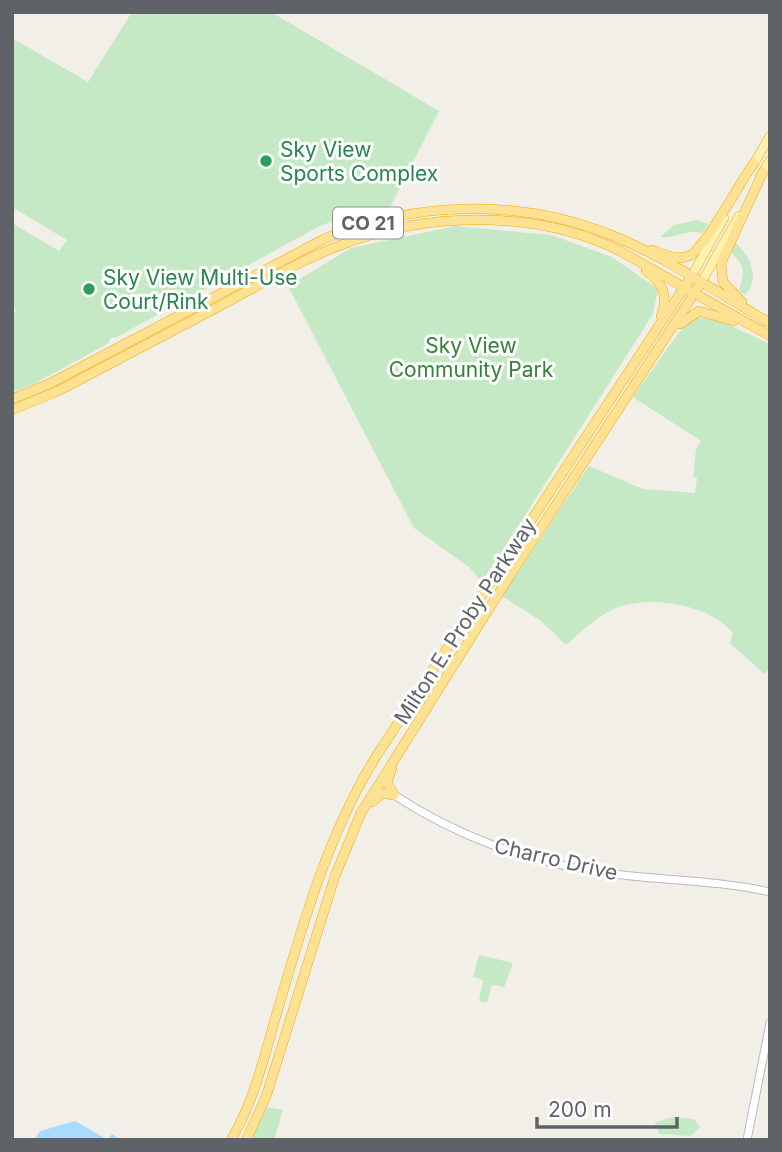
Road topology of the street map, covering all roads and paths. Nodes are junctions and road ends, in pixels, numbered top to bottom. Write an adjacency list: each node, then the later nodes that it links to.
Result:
1 (770, 136): 3 (main road, Milton E. Proby Parkway)
2 (770, 160): 4 (main road, Milton E. Proby Parkway)
3 (754, 163): 5 (highway); 7 (main road, Milton E. Proby Parkway)
4 (763, 172): 8 (main road, Milton E. Proby Parkway); 11 (highway)
5 (612, 235): 7 (highway, CO 21); 15 (highway, CO 21)
6 (580, 236): 9 (highway, CO 21); 14 (highway); 16 (highway, CO 21)
7 (691, 277): 8 (highway, CO 21); 9 (highway, Milton E. Proby Parkway)
8 (701, 283): 10 (highway, Milton E. Proby Parkway); 11 (highway, CO 21)
9 (685, 287): 10 (highway, CO 21); 14 (highway, Milton E. Proby Parkway)
10 (695, 293): 12 (highway, CO 21); 13 (highway, Milton E. Proby Parkway)
11 (770, 322)
12 (770, 337): 13 (highway)
13 (644, 373): 17 (highway, Milton E. Proby Parkway)
14 (618, 389): 22 (highway, Milton E. Proby Parkway)
15 (12, 400)
16 (12, 411)
17 (398, 752): 18 (highway); 19 (highway, Milton E. Proby Parkway)
18 (394, 795): 19 (highway); 20 (street, Charro Drive)
19 (342, 857): 23 (highway, Milton E. Proby Parkway)
20 (770, 891)
21 (770, 1023): 24 (street)
22 (231, 1140)
23 (246, 1140)
24 (747, 1140)

